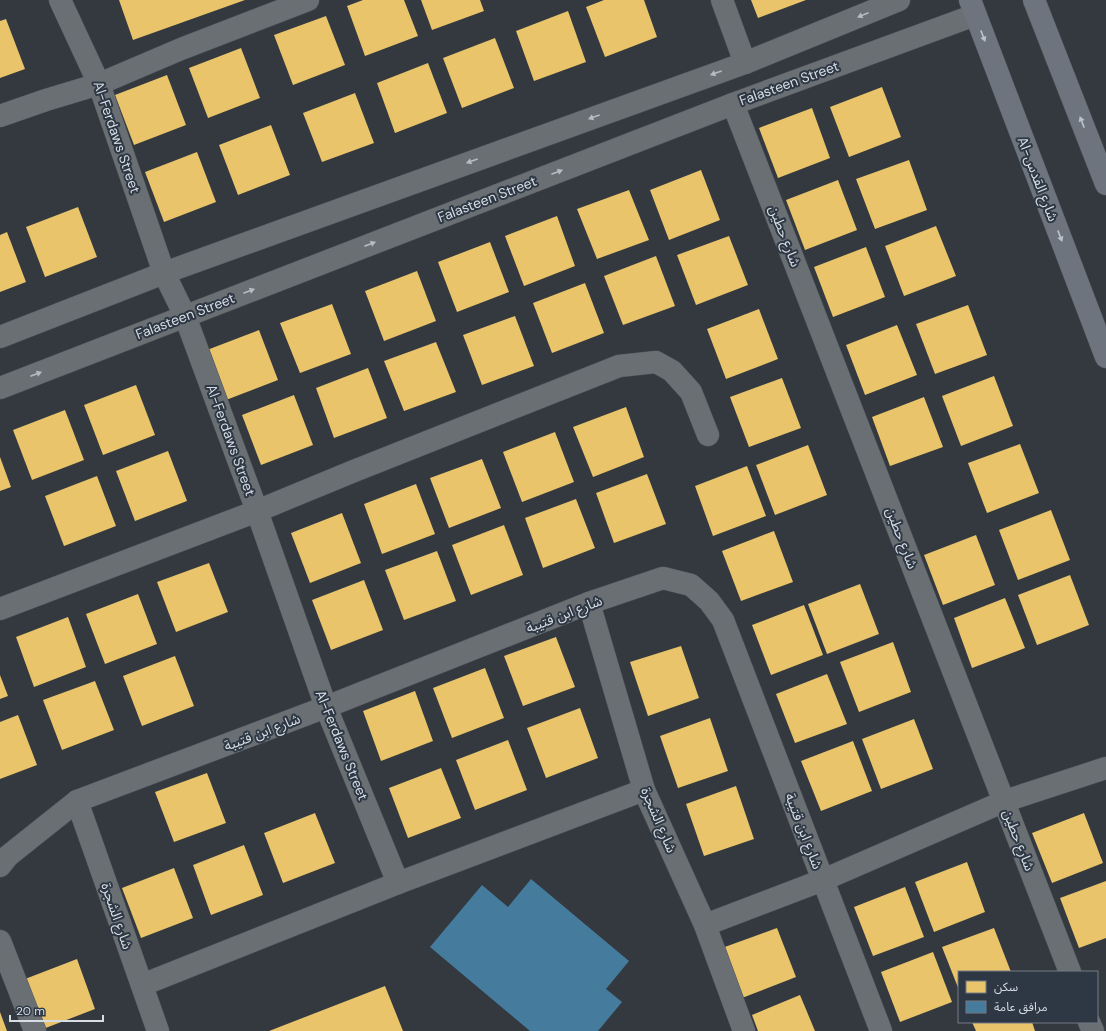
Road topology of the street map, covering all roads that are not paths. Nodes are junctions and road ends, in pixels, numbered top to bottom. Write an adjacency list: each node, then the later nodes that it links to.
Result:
1 (60, 0): 8 (street, Al-Ferdaws Street)
2 (308, 0): 8 (street)
3 (722, 0): 7 (street)
4 (899, 0): 7 (street, one-way to 7)
5 (1034, 0): 11 (main road, one-way to 5)
6 (972, 7): 9 (street, Falasteen Street); 16 (main road, Al-شارع القدس, one-way to 16)
7 (745, 63): 13 (street, one-way to 13)
8 (99, 84): 10 (street); 13 (street, Al-Ferdaws Street)
9 (733, 104): 14 (street, Falasteen Street, one-way to 9); 27 (street, شارع حطين)
10 (0, 116)
11 (1100, 151): 12 (main road)
12 (1106, 184)
13 (164, 273): 14 (street, Al-Ferdaws Street); 15 (street)
14 (186, 316): 18 (street, Falasteen Street, one-way to 14); 20 (street, Al-Ferdaws Street)
15 (0, 337)
16 (1102, 337): 17 (main road, Al-شارع القدس)
17 (1106, 358)
18 (0, 388)
19 (708, 435): 20 (street)
20 (257, 511): 22 (street); 23 (street, Al-Ferdaws Street)
21 (589, 603): 23 (street, شارع ابن قتيبة); 25 (street, شارع الشجرة); 29 (street, شارع ابن قتيبة)
22 (0, 609)
23 (326, 708): 26 (street, شارع ابن قتيبة); 30 (street, Al-Ferdaws Street)
24 (1106, 768): 27 (street)
25 (644, 790): 30 (street); 31 (street, شارع الشجرة)
26 (76, 801): 28 (street, شارع ابن قتيبة); 34 (street, شارع الشجرة)
27 (1005, 801): 29 (street); 33 (street, شارع حطين)
28 (0, 866)
29 (823, 880): 31 (street); 38 (street, شارع ابن قتيبة)
30 (398, 883): 34 (street)
31 (705, 925): 37 (street, شارع الشجرة)
32 (0, 941): 35 (street)
33 (1070, 971)
34 (142, 985): 36 (street, شارع الشجرة)
35 (35, 1031)
36 (158, 1031)
37 (744, 1031)
38 (881, 1031)

